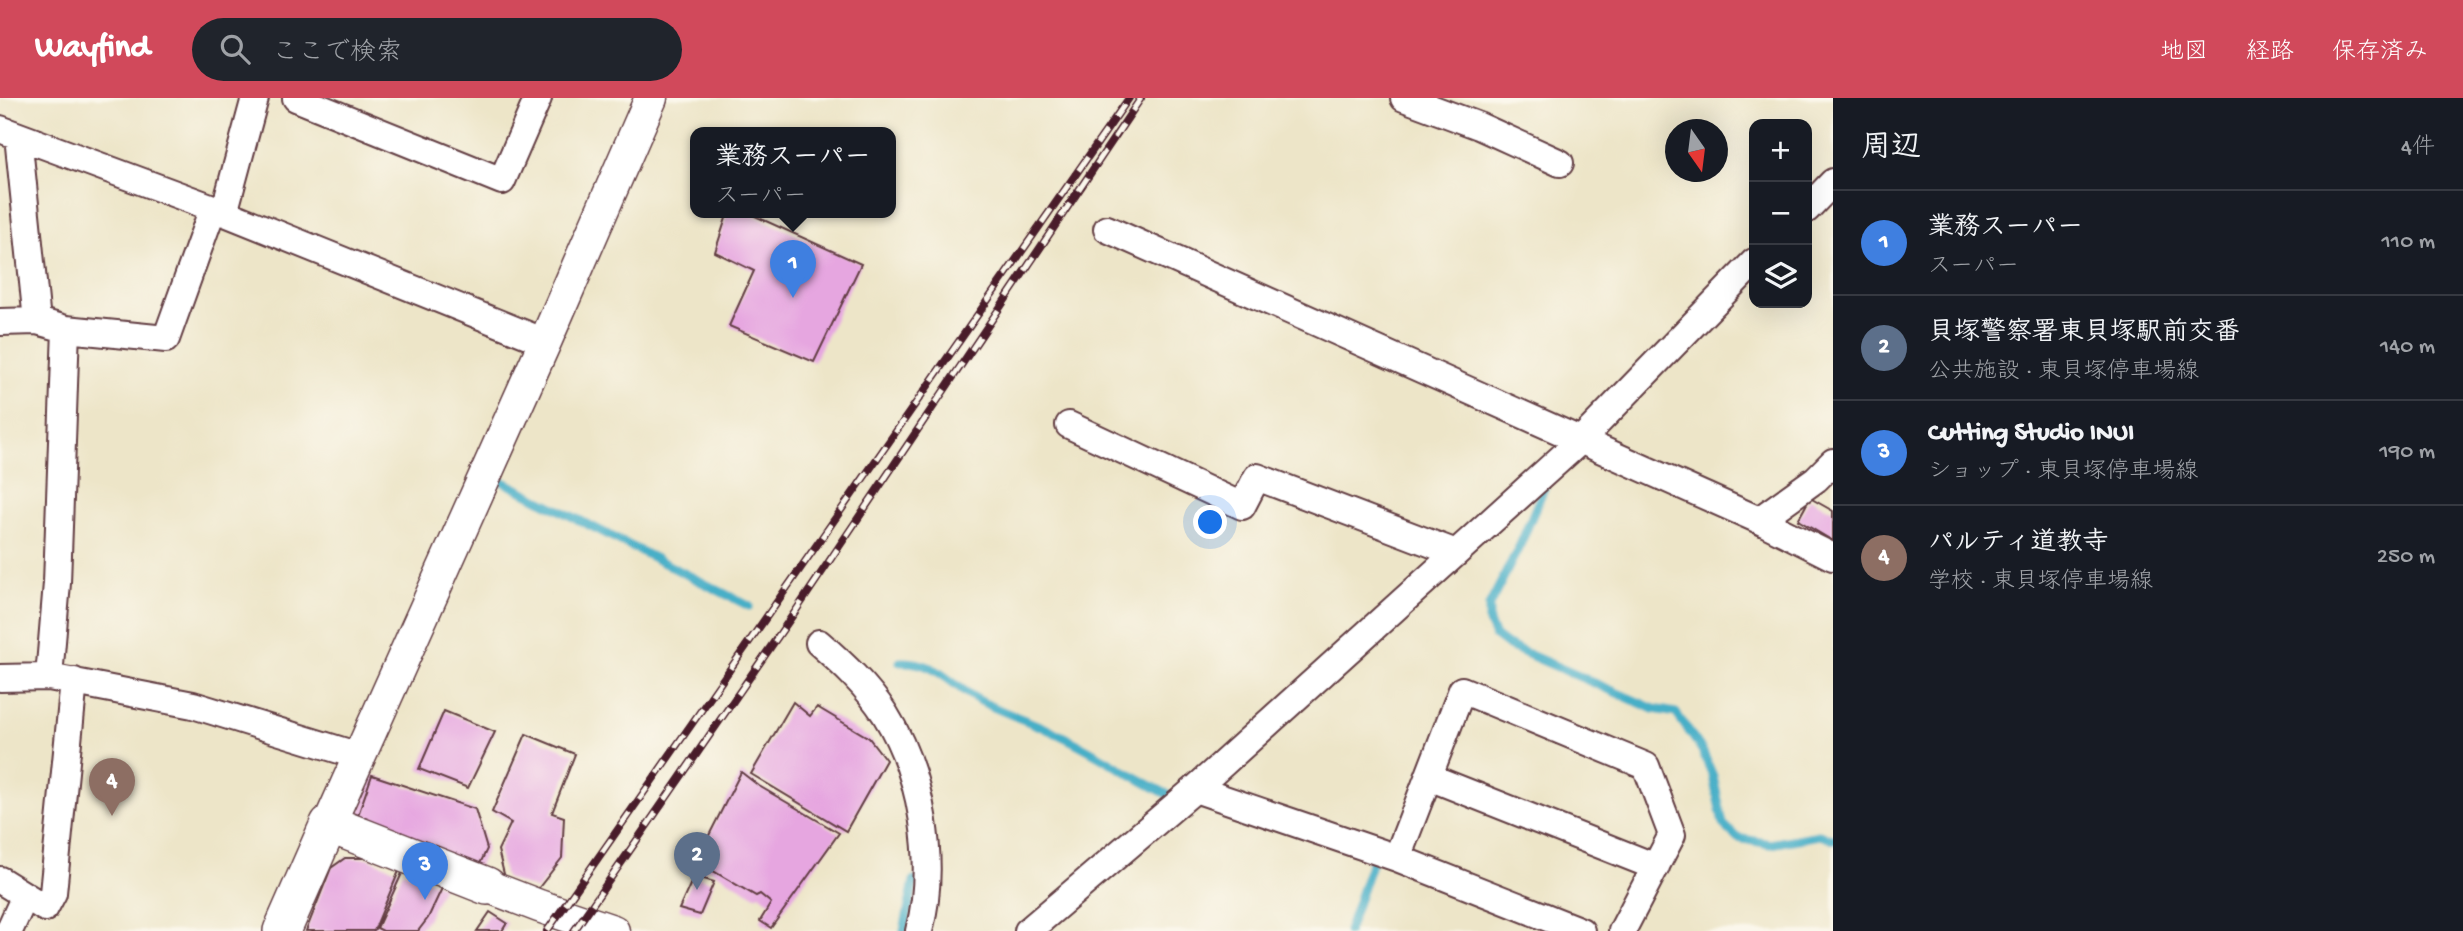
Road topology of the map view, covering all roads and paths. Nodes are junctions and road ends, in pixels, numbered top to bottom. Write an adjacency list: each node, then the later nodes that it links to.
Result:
1 (255, 98): 10 (street)
2 (296, 98): 3 (street)
3 (538, 98)
4 (651, 98): 16 (street)
5 (1404, 98): 7 (street)
6 (9, 133): 10 (street); 13 (street)
7 (1559, 163)
8 (1833, 182): 9 (street)
9 (1812, 204)
10 (219, 210): 15 (street); 16 (street)
11 (1108, 229): 18 (street)
12 (1749, 267): 18 (street)
13 (37, 321): 14 (street); 15 (street)
14 (0, 322)
15 (66, 329): 25 (street)
16 (545, 342): 26 (street)
17 (1069, 425): 21 (street)
18 (1580, 440): 20 (street); 21 (street)
19 (1833, 462): 20 (street)
20 (1759, 520): 22 (street)
21 (1456, 553): 28 (street)
22 (1833, 557)
23 (819, 643): 38 (street)
24 (0, 678): 25 (street)
25 (62, 679): 26 (street); 34 (street)
26 (359, 756): 29 (street)
27 (1429, 777): 30 (street); 31 (street); 31 (street)
28 (1195, 789): 30 (street); 39 (street)
29 (329, 824): 33 (main road); 36 (main road)
30 (1397, 858): 40 (street)
31 (1656, 867): 41 (street)
32 (0, 880): 34 (street)
33 (487, 886): 37 (street)
34 (25, 896): 35 (street)
35 (9, 931)
36 (282, 931)
37 (613, 931)
38 (919, 931)
39 (1028, 931)
40 (1581, 931)
41 (1622, 931)

